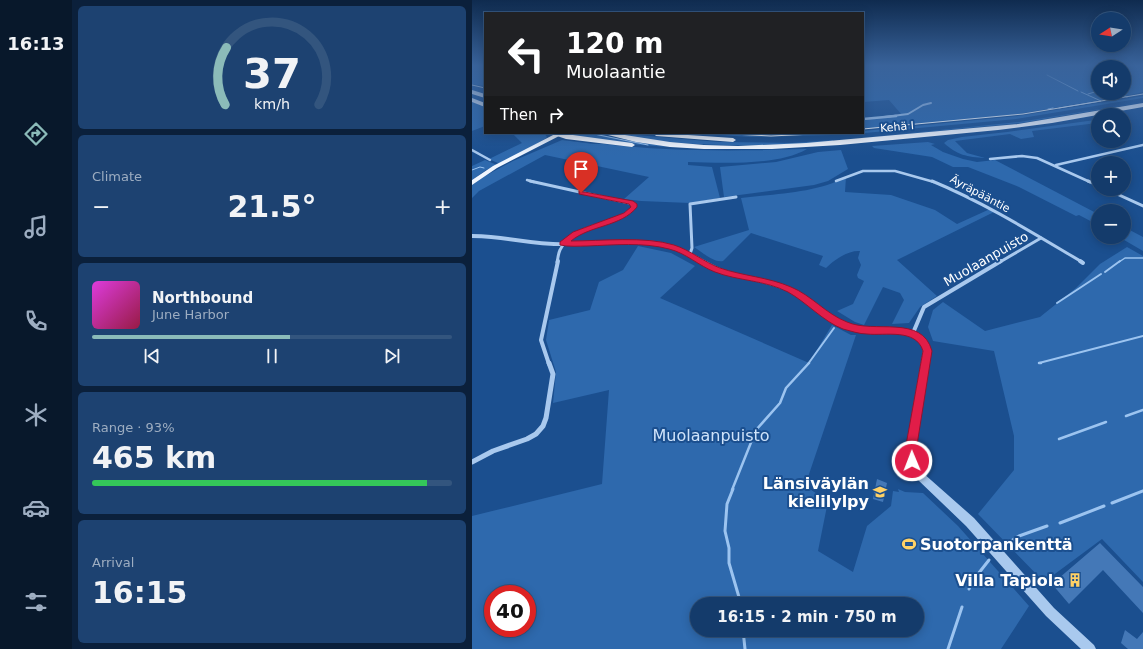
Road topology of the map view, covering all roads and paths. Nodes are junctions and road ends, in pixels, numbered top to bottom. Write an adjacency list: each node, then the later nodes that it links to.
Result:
1 (472, 99): 3 (highway); 5 (highway)
2 (1143, 100): 12 (highway, Kehä I)
3 (484, 101)
4 (931, 103): 7 (street)
5 (484, 105)
6 (1143, 105): 12 (highway, Kehä I)
7 (864, 119)
8 (608, 134): 13 (highway, Kehä I)
9 (648, 134): 13 (highway, Kehä I)
10 (682, 134): 13 (highway)
11 (557, 135): 13 (highway); 16 (main road); 16 (main road)
12 (845, 140): 13 (highway, Kehä I)
13 (748, 144)
14 (1143, 145): 19 (street)
15 (472, 150): 18 (street)
16 (528, 151): 22 (main road)
17 (990, 159): 19 (street)
18 (490, 160)
19 (1055, 165): 23 (street)
20 (528, 180): 29 (street)
21 (836, 181): 28 (street, Äyräpääntie)
22 (472, 183)
23 (1091, 183)
24 (1121, 196): 26 (street)
25 (736, 198): 30 (street)
26 (1143, 206)
27 (472, 236): 29 (street)
28 (1041, 238): 31 (street, Äyräpääntie); 32 (street, Muolaanpuisto)
29 (563, 244): 30 (street); 33 (street)
30 (690, 254): 32 (street)
31 (1083, 263)
32 (913, 333): 34 (street)
33 (472, 462)
34 (1090, 649)

